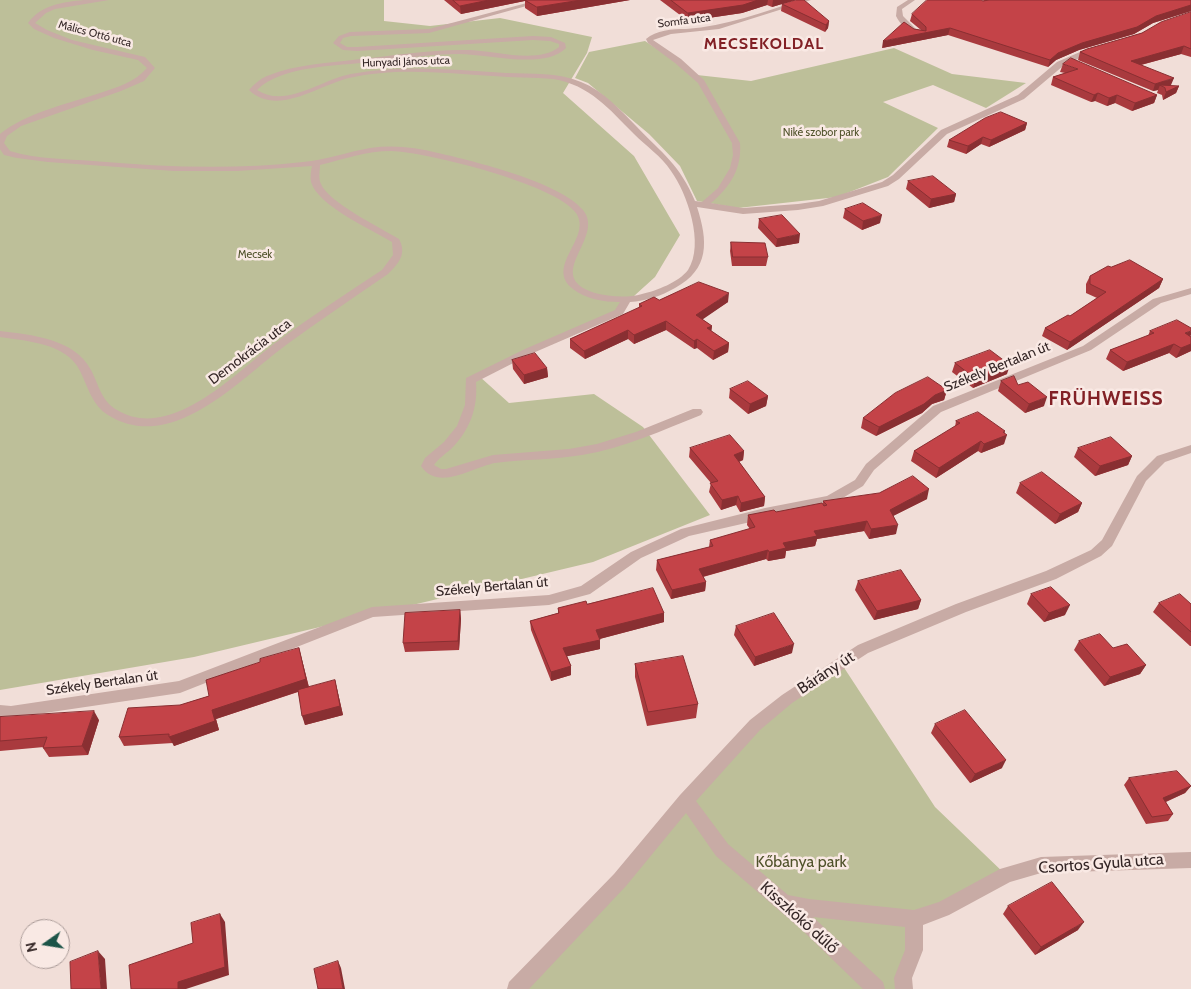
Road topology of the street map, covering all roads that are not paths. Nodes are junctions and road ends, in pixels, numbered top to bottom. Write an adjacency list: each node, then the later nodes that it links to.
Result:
1 (106, 0): 7 (street, Málics Ottó utca)
2 (545, 0): 9 (street, Hunyadi János utca)
3 (808, 0): 10 (street, Somfa utca)
4 (912, 0): 5 (street)
5 (921, 36)
6 (1100, 47): 10 (street)
7 (0, 143): 8 (street, Málics Ottó utca)
8 (316, 164): 12 (street, Hunyadi János utca); 13 (street, Demokrácia utca)
9 (691, 203): 10 (street); 12 (street, Hunyadi János utca)
10 (705, 204)
11 (1191, 291): 16 (street, Székely Bertalan út)
12 (626, 300): 14 (street)
13 (0, 334)
14 (697, 412)
15 (1191, 449): 17 (street, Bárány út)
16 (0, 711)
17 (686, 800): 19 (street, Kisszkókó dűlő); 21 (street, Bárány út)
18 (1191, 860): 20 (street, Csortos Gyula utca)
19 (784, 903): 20 (street); 22 (street, Kisszkókó dűlő)
20 (914, 919): 23 (street)
21 (516, 989)
22 (876, 989)
23 (904, 989)

